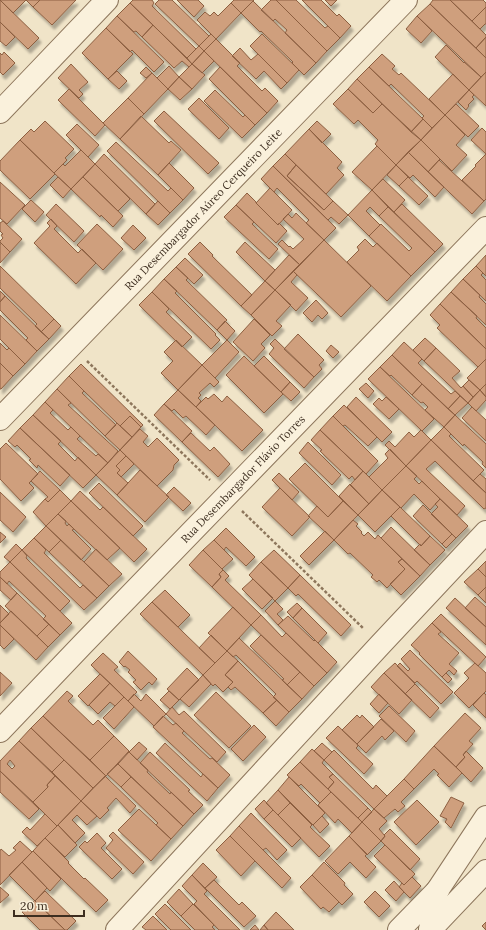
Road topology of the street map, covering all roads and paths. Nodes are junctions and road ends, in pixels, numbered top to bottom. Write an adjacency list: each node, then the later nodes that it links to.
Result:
1 (107, 0): 3 (street)
2 (406, 0): 5 (street, Rua Desembargador Aúreo Cerqueiro Leite)
3 (0, 112)
4 (486, 228): 7 (street, Rua Desembargador Flávio Torres)
5 (0, 419)
6 (486, 532): 12 (street)
7 (0, 731)
8 (486, 817): 11 (street)
9 (486, 840): 11 (street)
10 (486, 871): 14 (street)
11 (437, 891): 13 (street); 14 (street)
12 (117, 930)
13 (399, 930)
14 (430, 930)

